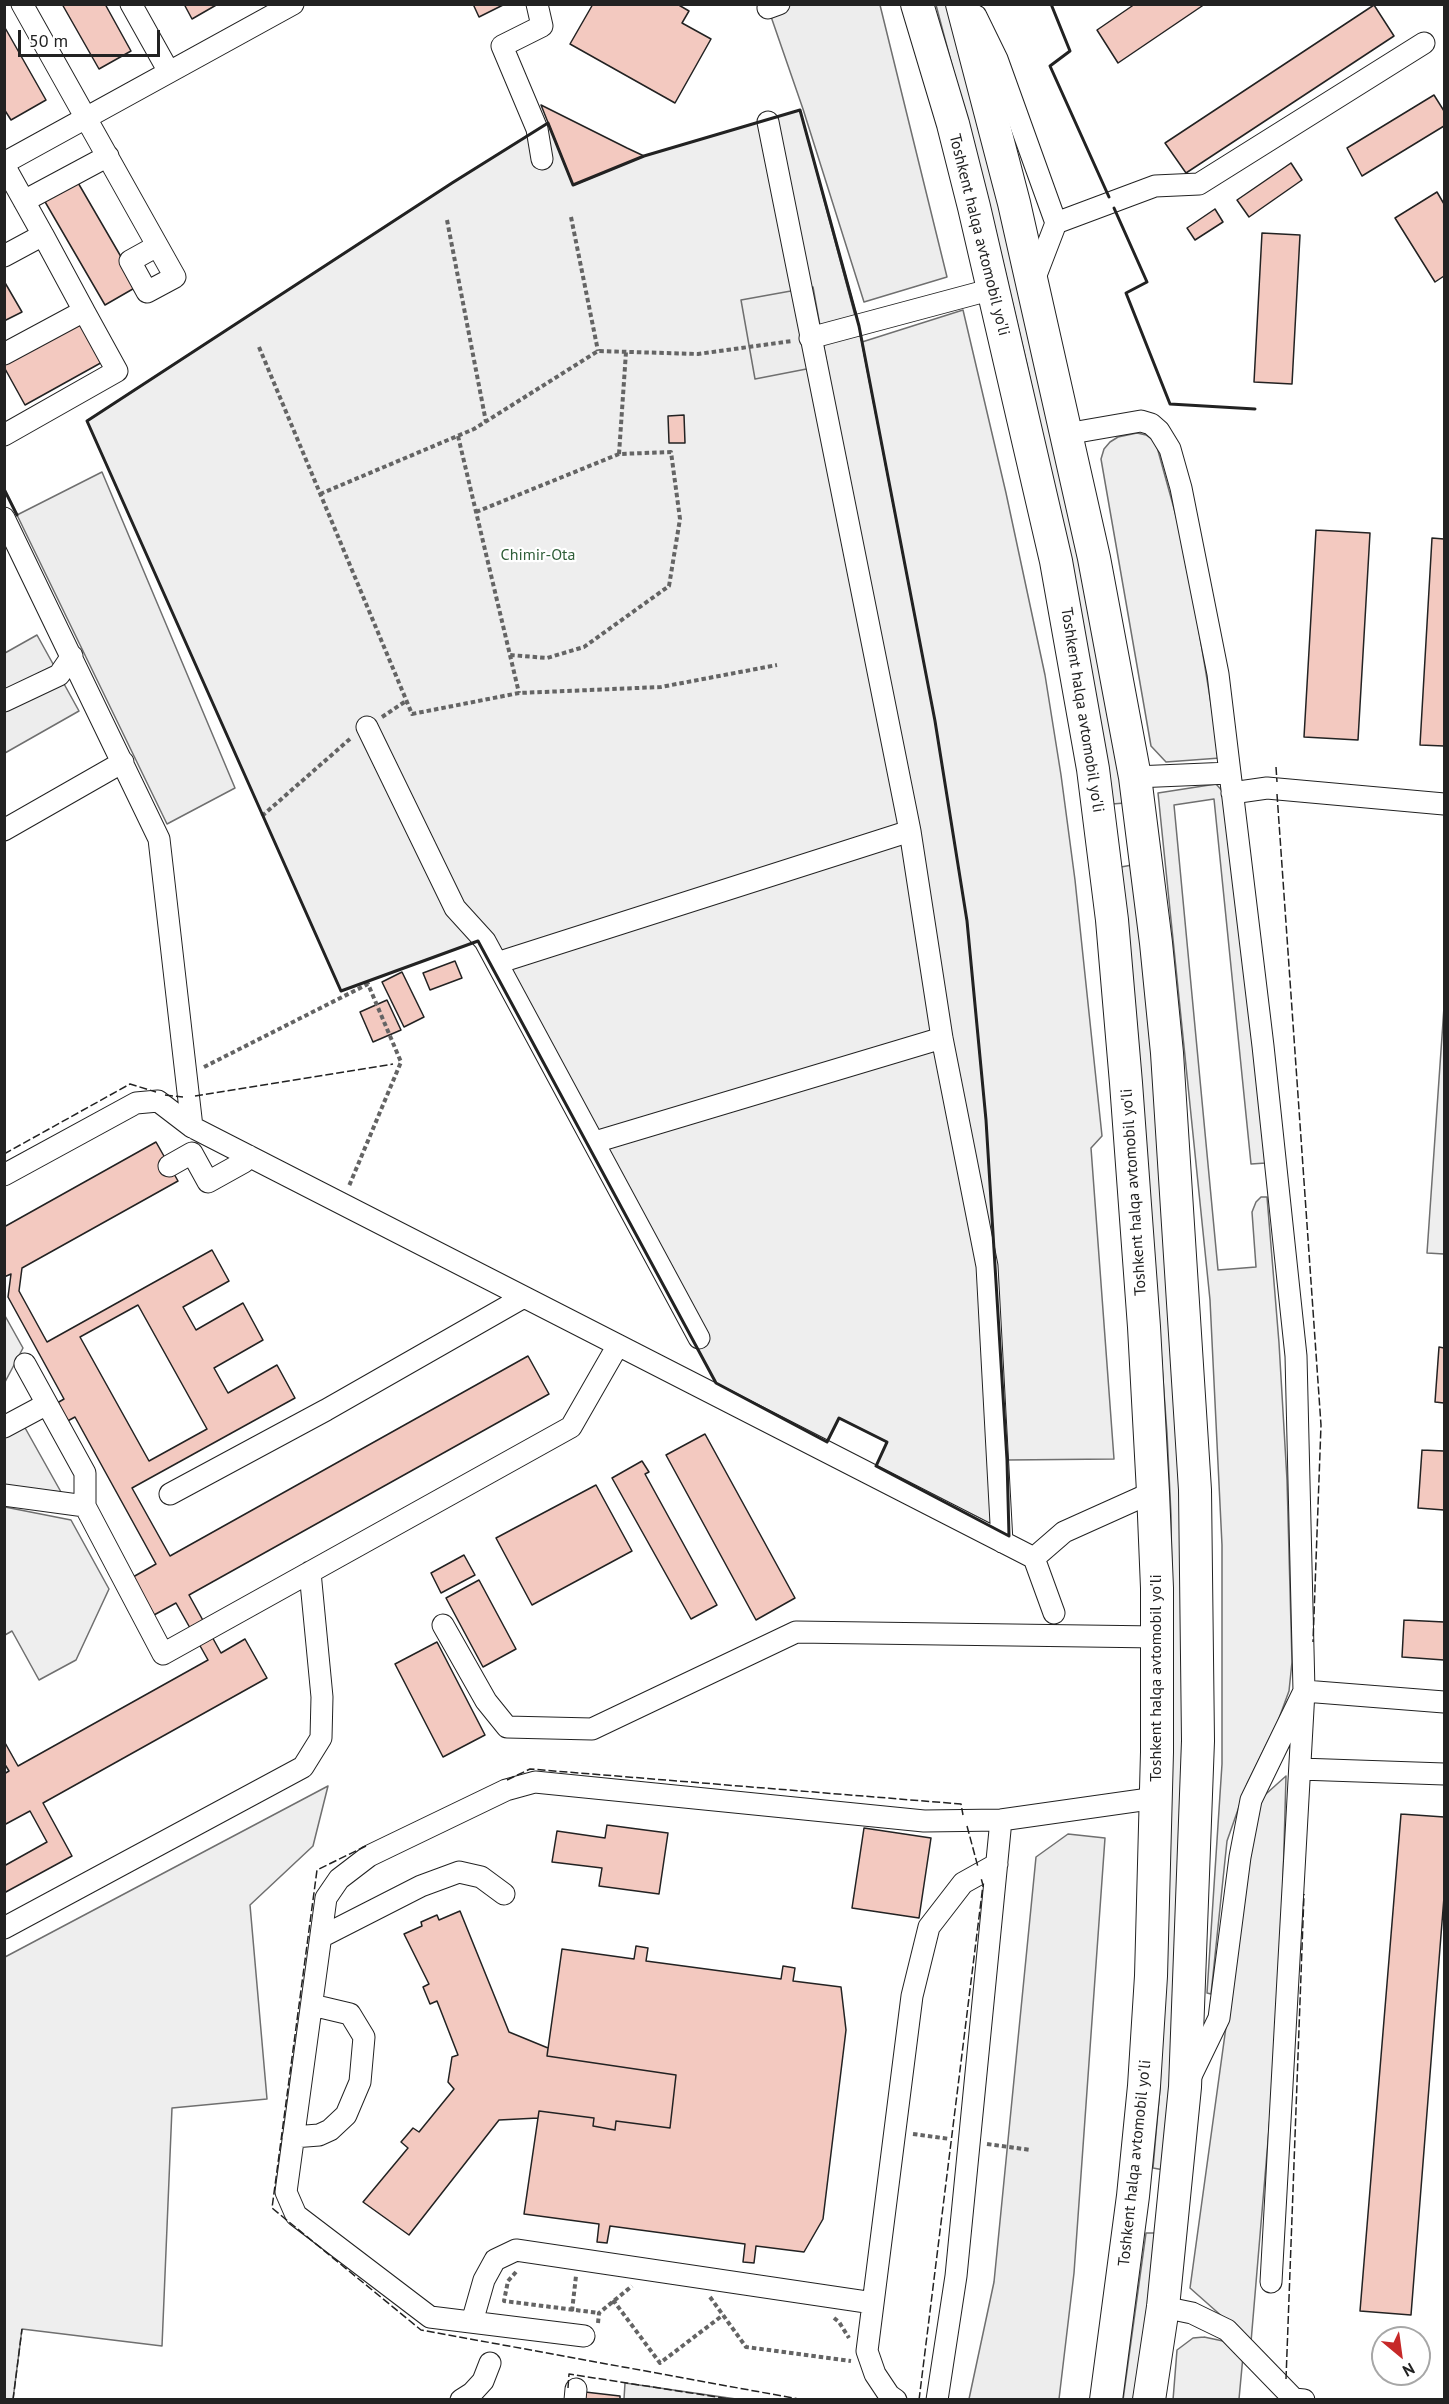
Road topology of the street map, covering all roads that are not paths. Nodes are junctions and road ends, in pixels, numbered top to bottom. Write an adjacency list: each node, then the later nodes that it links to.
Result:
1 (22, 4): 11 (lane)
2 (131, 4): 10 (lane)
3 (293, 4): 8 (lane)
4 (537, 4): 14 (lane)
5 (917, 4): 22 (highway, Toshkent halqa avtomobil yo'li)
6 (962, 4): 21 (highway)
7 (971, 4): 17 (lane)
8 (256, 13): 10 (lane)
9 (1424, 43): 17 (lane)
10 (169, 72): 11 (lane)
11 (87, 117): 13 (lane); 15 (lane)
12 (768, 122): 24 (lane)
13 (108, 156): 16 (lane); 19 (lane)
14 (542, 159)
15 (4, 164): 16 (lane)
16 (24, 201): 18 (lane)
17 (1056, 223): 21 (lane)
18 (43, 235): 20 (lane); 23 (lane)
19 (157, 246)
20 (4, 256)
21 (1033, 285): 26 (highway)
22 (993, 288): 24 (lane); 39 (highway, Toshkent halqa avtomobil yo'li)
23 (84, 311): 25 (lane); 27 (lane)
24 (810, 338): 37 (lane)
25 (4, 354)
26 (1066, 434): 33 (highway); 34 (lane)
27 (4, 435)
28 (7, 529): 29 (lane)
29 (72, 656): 30 (lane); 32 (lane)
30 (4, 701)
31 (367, 727): 40 (lane)
32 (123, 762): 36 (lane); 42 (lane)
33 (1135, 777): 34 (lane); 38 (highway)
34 (1231, 783): 35 (lane); 63 (lane)
35 (1444, 804)
36 (4, 830)
37 (910, 831): 40 (lane); 41 (lane)
38 (1143, 833): 39 (highway); 74 (highway)
39 (1102, 838): 53 (highway, Toshkent halqa avtomobil yo'li)
40 (497, 963): 43 (lane)
41 (942, 1038): 43 (lane); 57 (lane)
42 (192, 1127): 44 (lane); 46 (lane)
43 (595, 1142): 48 (lane)
44 (249, 1156): 45 (lane); 47 (lane)
45 (169, 1166)
46 (4, 1175)
47 (524, 1297): 49 (lane); 54 (lane)
48 (699, 1338)
49 (618, 1345): 57 (lane); 59 (lane)
50 (25, 1364): 51 (lane)
51 (47, 1404): 52 (lane); 56 (lane)
52 (4, 1427)
53 (1153, 1492): 58 (lane); 62 (highway, Toshkent halqa avtomobil yo'li)
54 (170, 1494)
55 (4, 1495): 56 (lane)
56 (85, 1506): 59 (lane)
57 (1002, 1542): 58 (lane)
58 (1034, 1558): 60 (lane)
59 (310, 1572): 71 (lane)
60 (1053, 1613)
61 (443, 1625): 62 (lane)
62 (1157, 1637): 67 (highway, Toshkent halqa avtomobil yo'li)
63 (1304, 1691): 64 (lane); 65 (lane); 74 (lane)
64 (1444, 1702)
65 (1300, 1768): 66 (lane); 78 (lane)
66 (1444, 1774)
67 (1156, 1798): 68 (lane); 76 (highway, Toshkent halqa avtomobil yo'li)
68 (1001, 1820): 69 (lane); 72 (lane)
69 (997, 1864): 79 (lane); 86 (lane)
70 (504, 1894): 72 (lane)
71 (4, 1928)
72 (321, 1938): 73 (lane)
73 (312, 2005): 75 (lane); 75 (lane)
74 (1185, 2087): 77 (highway)
75 (293, 2137): 81 (lane)
76 (1133, 2196): 77 (highway); 87 (highway, Toshkent halqa avtomobil yo'li)
77 (1175, 2202): 80 (highway)
78 (1271, 2282)
79 (873, 2303): 81 (lane); 85 (lane)
80 (1163, 2307): 88 (highway); 89 (lane)
81 (472, 2322): 82 (lane)
82 (590, 2335)
83 (490, 2363): 84 (lane)
84 (461, 2400)
85 (896, 2400)
86 (937, 2400)
87 (1106, 2400)
88 (1149, 2400)
89 (1304, 2400)

